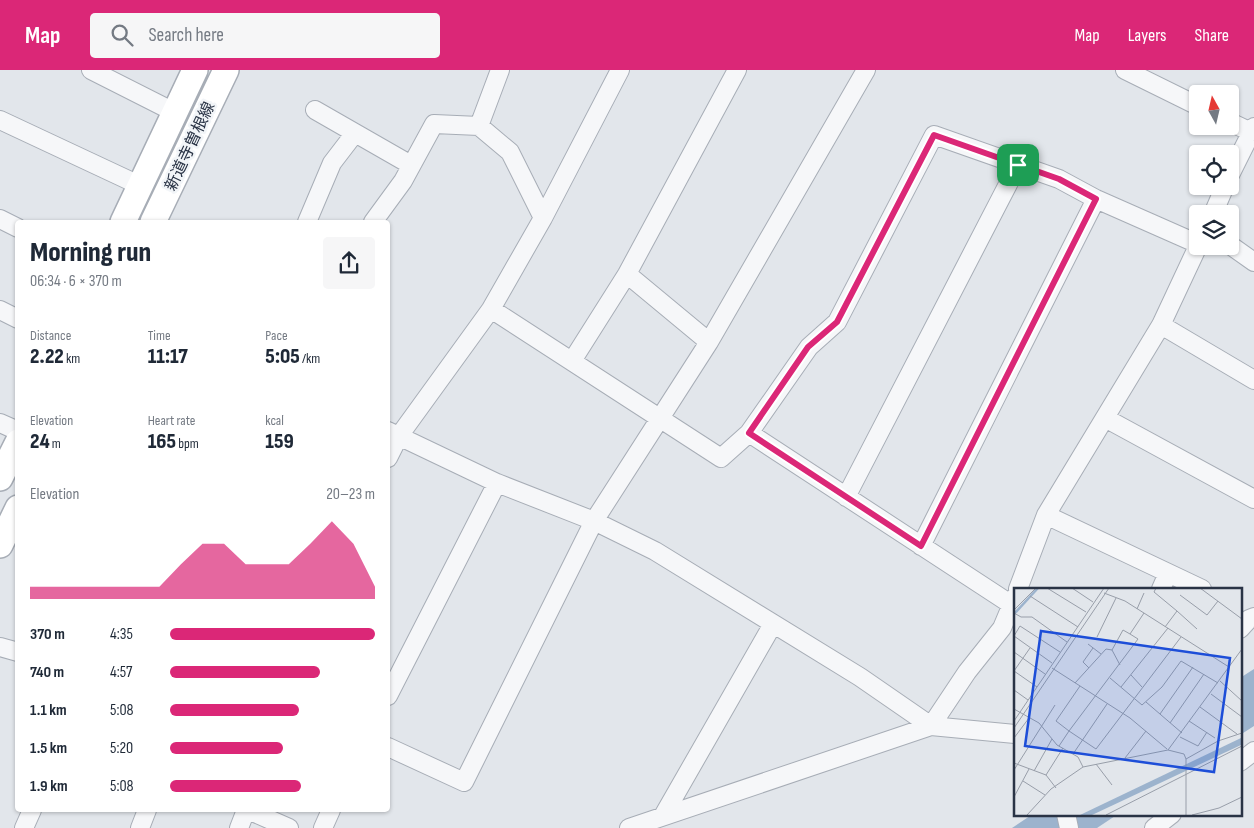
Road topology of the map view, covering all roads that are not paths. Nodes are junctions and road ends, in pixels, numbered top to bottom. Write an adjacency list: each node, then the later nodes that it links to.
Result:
1 (91, 70): 11 (street)
2 (195, 70): 11 (main road, 新道寺曽根線)
3 (226, 70): 25 (main road, 新道寺曽根線)
4 (500, 70): 14 (street)
5 (620, 70): 22 (street)
6 (738, 70): 33 (street)
7 (866, 70): 38 (street)
8 (1125, 70): 9 (street)
9 (1189, 102)
10 (315, 110): 16 (street)
11 (176, 113): 20 (main road, 新道寺曽根線)
12 (0, 120): 20 (street)
13 (1239, 125): 15 (street)
14 (479, 126): 18 (street); 22 (street)
15 (1253, 129): 17 (street)
16 (355, 133): 18 (street); 26 (street)
17 (1239, 157)
18 (411, 165): 27 (street)
19 (1018, 165): 21 (street); 46 (street); 51 (street)
20 (141, 186): 24 (main road, 新道寺曽根線)
21 (1096, 199): 29 (street); 57 (street)
22 (544, 218): 34 (street)
23 (0, 219): 28 (street)
24 (124, 220)
25 (154, 220)
26 (308, 220)
27 (374, 220)
28 (15, 226)
29 (1189, 241)
30 (1239, 251): 32 (street)
31 (1193, 255): 37 (street)
32 (1254, 262)
33 (627, 274): 38 (street); 39 (street)
34 (491, 309): 39 (street); 45 (street)
35 (0, 310): 36 (street)
36 (15, 318)
37 (1161, 326): 40 (street); 42 (street)
38 (709, 342): 41 (street)
39 (572, 361): 41 (street)
40 (1254, 380)
41 (660, 418): 46 (street); 55 (street)
42 (1105, 418): 52 (street); 54 (street)
43 (0, 423): 44 (street)
44 (15, 430)
45 (393, 433): 48 (street); 50 (street)
46 (749, 433): 51 (street)
47 (15, 448): 49 (main road)
48 (390, 448)
49 (0, 478)
50 (497, 483): 55 (street); 68 (street)
51 (846, 497): 57 (street)
52 (1254, 499)
53 (15, 514): 56 (main road)
54 (1046, 515): 58 (street); 59 (street)
55 (594, 521): 65 (street); 71 (street)
56 (0, 545)
57 (921, 546): 62 (street)
58 (1168, 573): 60 (street); 61 (street)
59 (1018, 588)
60 (1160, 588)
61 (1200, 588)
62 (1014, 596)
63 (1014, 602): 67 (street)
64 (1254, 616): 66 (street)
65 (773, 624): 69 (street); 79 (street)
66 (1242, 627)
67 (1009, 630): 69 (street)
68 (390, 692)
69 (931, 726): 70 (street); 79 (street)
70 (1014, 734)
71 (390, 748)
72 (1254, 751): 73 (street)
73 (1242, 760)
74 (31, 812): 81 (street)
75 (146, 812): 82 (street)
76 (246, 812): 83 (street)
77 (252, 812): 84 (street)
78 (331, 812): 85 (street)
79 (663, 816): 86 (street)
80 (1169, 816): 87 (street)
81 (24, 828)
82 (140, 828)
83 (239, 828)
84 (289, 828)
85 (323, 828)
86 (630, 828)
87 (1154, 828)

